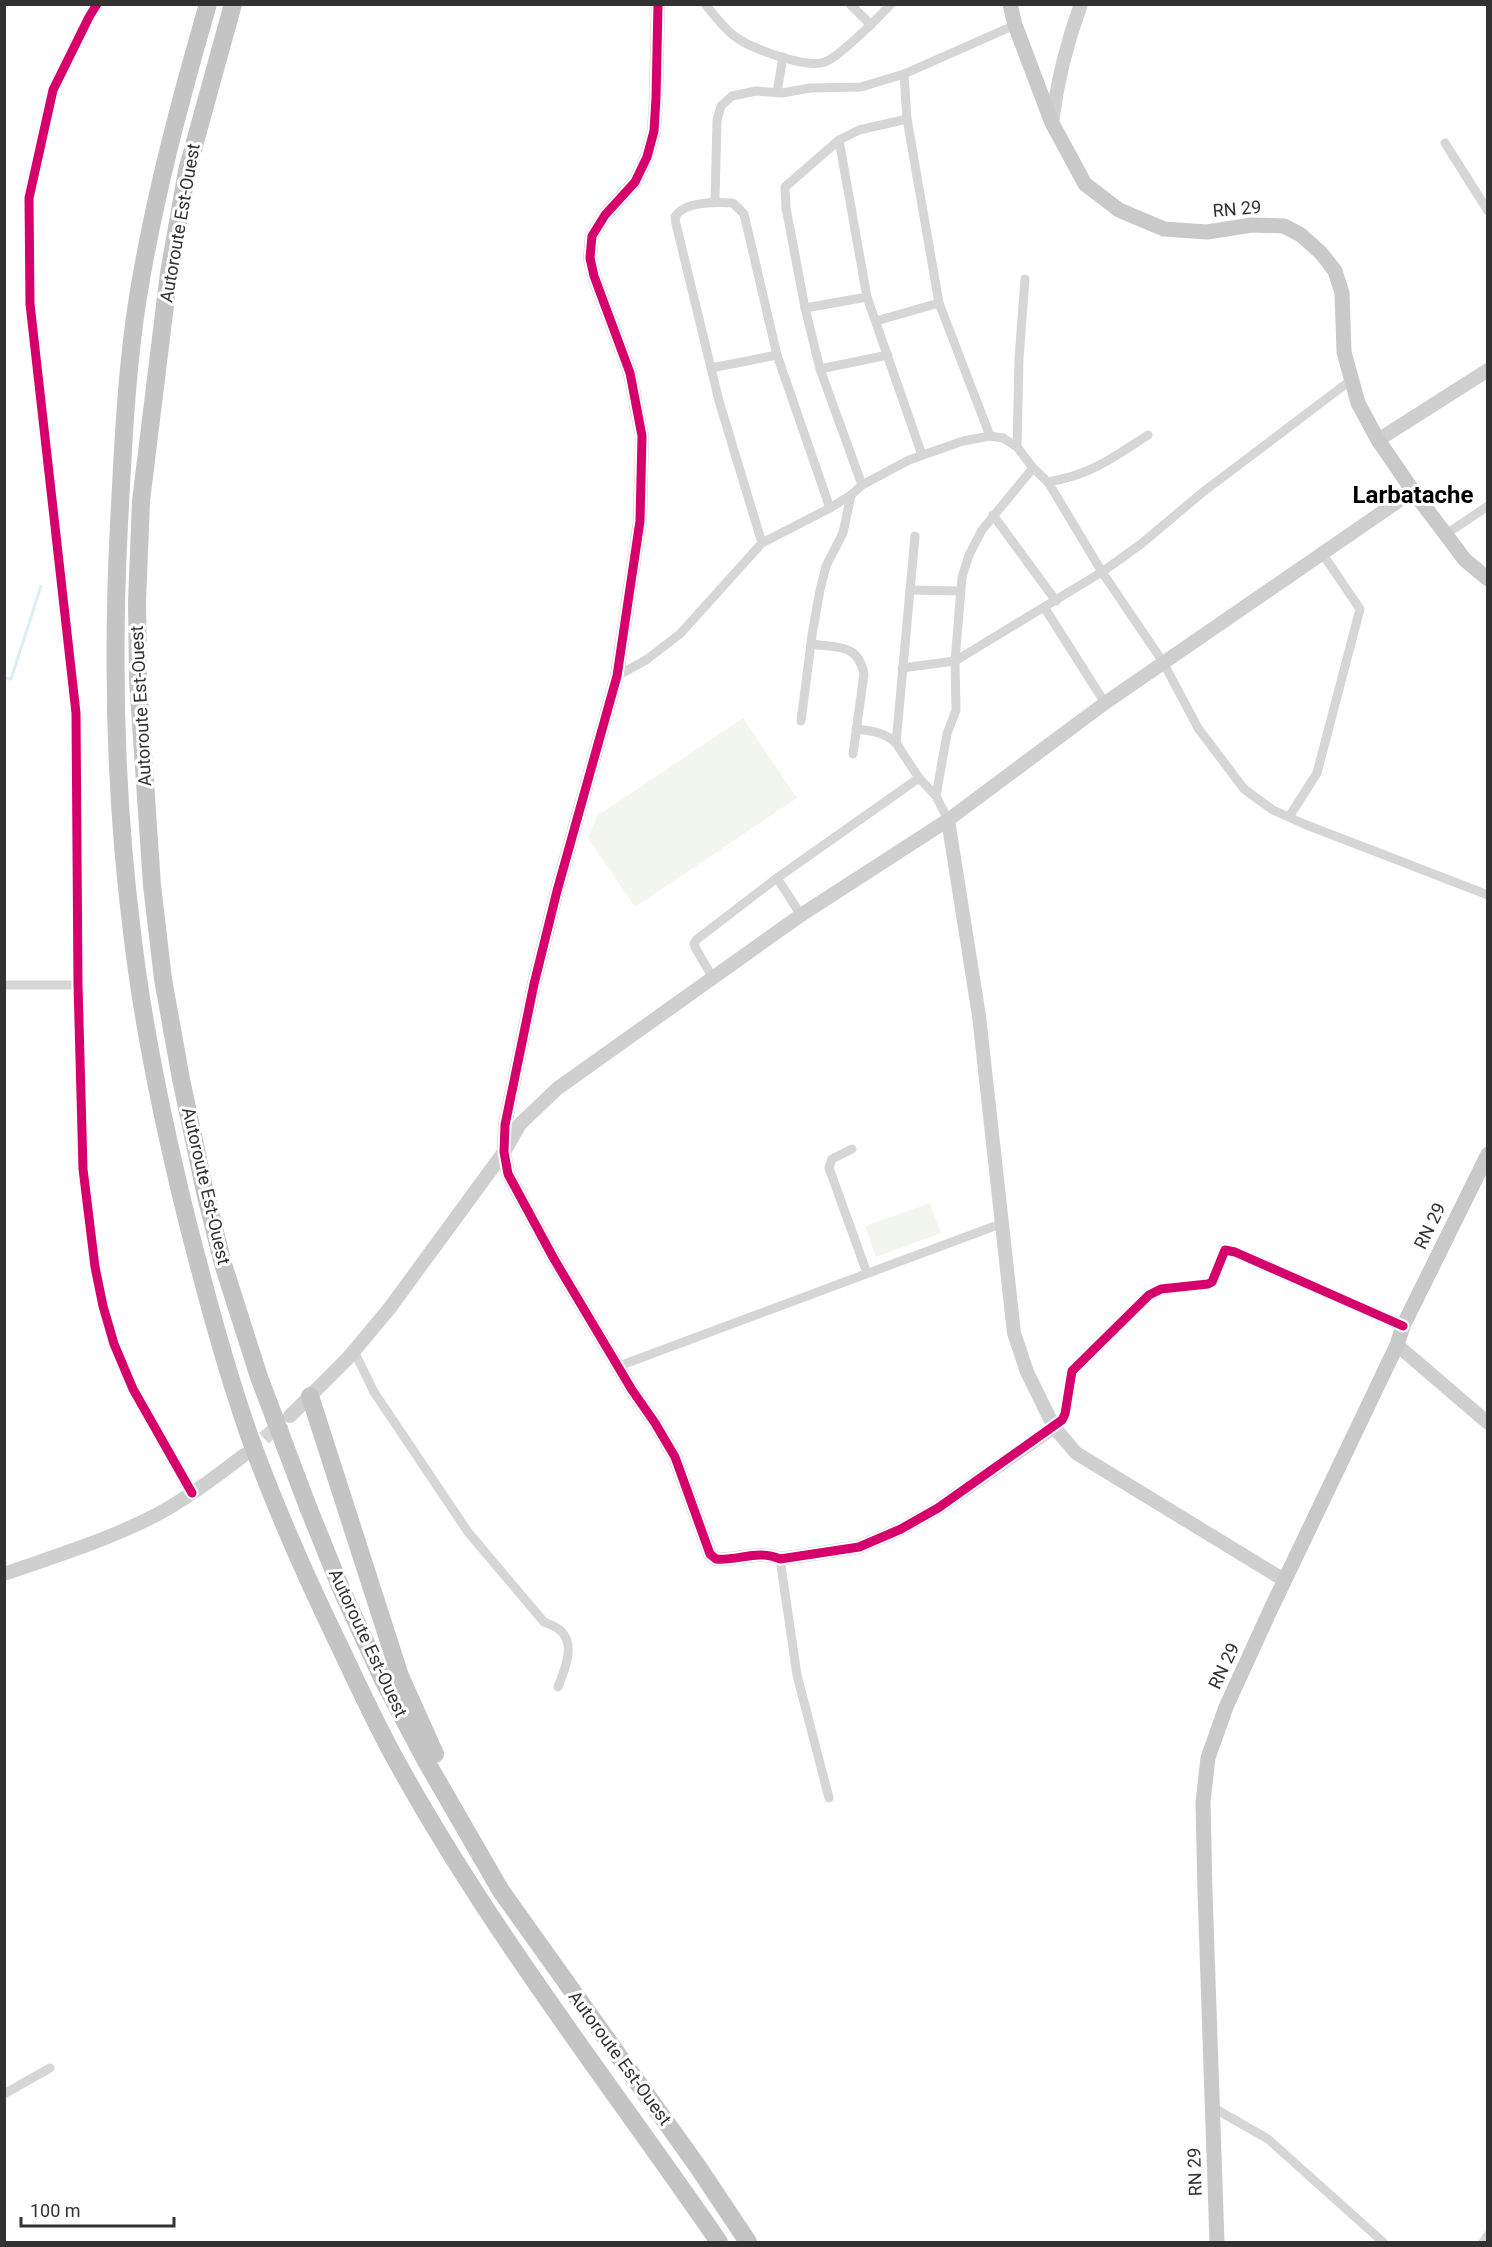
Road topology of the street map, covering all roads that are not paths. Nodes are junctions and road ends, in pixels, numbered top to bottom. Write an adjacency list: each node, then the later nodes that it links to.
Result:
1 (97, 4): 74 (street)
2 (208, 4): 100 (highway, Autoroute Est-Ouest)
3 (233, 4): 95 (highway, Autoroute Est-Ouest)
4 (658, 4): 59 (street)
5 (705, 4): 12 (street)
6 (850, 4): 10 (street)
7 (891, 4): 10 (street)
8 (1010, 4): 11 (main road, RN 29 / RN 29)
9 (1082, 4): 16 (street)
10 (871, 25): 12 (street)
11 (1015, 25): 13 (street); 16 (main road, RN 29 / RN 29)
12 (783, 57): 14 (street)
13 (904, 74): 14 (street); 15 (street)
14 (777, 92): 19 (street)
15 (907, 119): 17 (street); 23 (street)
16 (1052, 123): 31 (main road, RN 29 / RN 29)
17 (839, 140): 22 (street); 24 (street)
18 (1445, 143): 20 (street)
19 (715, 201): 26 (street); 28 (street)
20 (1488, 212)
21 (1025, 279): 35 (street)
22 (867, 297): 24 (street); 25 (street)
23 (939, 303): 25 (street); 33 (street)
24 (805, 308): 29 (street)
25 (876, 321): 27 (street)
26 (777, 355): 28 (street); 43 (street)
27 (888, 355): 29 (street); 36 (street)
28 (711, 368): 47 (street)
29 (820, 369): 39 (street)
30 (1488, 370): 34 (street)
31 (1351, 380): 34 (main road, RN 29 / RN 29); 49 (street)
32 (1148, 435): 38 (street)
33 (990, 436): 35 (street); 36 (street)
34 (1378, 440): 40 (main road, RN 29 / RN 29)
35 (1017, 447): 37 (street)
36 (922, 455): 39 (street)
37 (1033, 468): 38 (street); 44 (street)
38 (1048, 482): 49 (street)
39 (862, 485): 41 (street)
40 (1413, 491): 45 (main road, RN 29 / RN 29); 48 (street)
41 (851, 495): 43 (street); 55 (street)
42 (1488, 506): 45 (street)
43 (830, 508): 47 (street)
44 (993, 515): 52 (street); 53 (street)
45 (1446, 534): 50 (main road, RN 29 / RN 29)
46 (915, 536): 51 (street)
47 (762, 543): 59 (street)
48 (1322, 553): 57 (street); 67 (street)
49 (1102, 573): 53 (street); 57 (street)
50 (1488, 579)
51 (910, 590): 52 (street); 58 (street)
52 (959, 591): 56 (street)
53 (1056, 601): 54 (street)
54 (1044, 607): 56 (street); 60 (street)
55 (810, 644): 61 (street); 62 (street)
56 (955, 661): 58 (street); 66 (street)
57 (1163, 663): 60 (street); 67 (street)
58 (902, 668): 63 (street)
59 (618, 676): 76 (street)
60 (1105, 703): 68 (street)
61 (801, 721)
62 (856, 729): 63 (street); 64 (street)
63 (896, 743): 65 (street)
64 (853, 754)
65 (919, 778): 66 (street); 69 (street)
66 (936, 796): 68 (street)
67 (1289, 817): 70 (street)
68 (948, 820): 71 (street); 78 (street)
69 (777, 878): 71 (street); 72 (street)
70 (1488, 895)
71 (801, 915): 72 (street)
72 (713, 978): 76 (street)
73 (4, 985): 74 (street)
74 (78, 985): 89 (street)
75 (852, 1149): 79 (street)
76 (504, 1152): 82 (street); 83 (street)
77 (1488, 1154): 80 (main road, RN 29 / RN 29)
78 (1003, 1223): 79 (street); 87 (street)
79 (867, 1273): 83 (street)
80 (1403, 1326): 81 (main road, RN 29 / RN 29); 87 (street)
81 (1397, 1345): 86 (street); 92 (main road, RN 29 / RN 29)
82 (354, 1351): 84 (street); 93 (street)
83 (619, 1366): 90 (street)
84 (310, 1396): 85 (street); 95 (highway)
85 (290, 1416)
86 (1488, 1423)
87 (1054, 1427): 90 (street); 92 (street)
88 (244, 1455): 89 (street)
89 (192, 1493): 91 (street)
90 (780, 1560): 94 (street)
91 (4, 1574)
92 (1284, 1580): 98 (main road, RN 29 / RN 29)
93 (558, 1687)
94 (830, 1798)
95 (476, 1846): 101 (highway, Autoroute Est-Ouest)
96 (50, 2068): 97 (street)
97 (4, 2094)
98 (1212, 2107): 102 (main road, RN 29 / RN 29); 103 (street)
99 (1488, 2235): 104 (street)
100 (719, 2242)
101 (748, 2242)
102 (1217, 2242)
103 (1383, 2242)
104 (1483, 2242)

